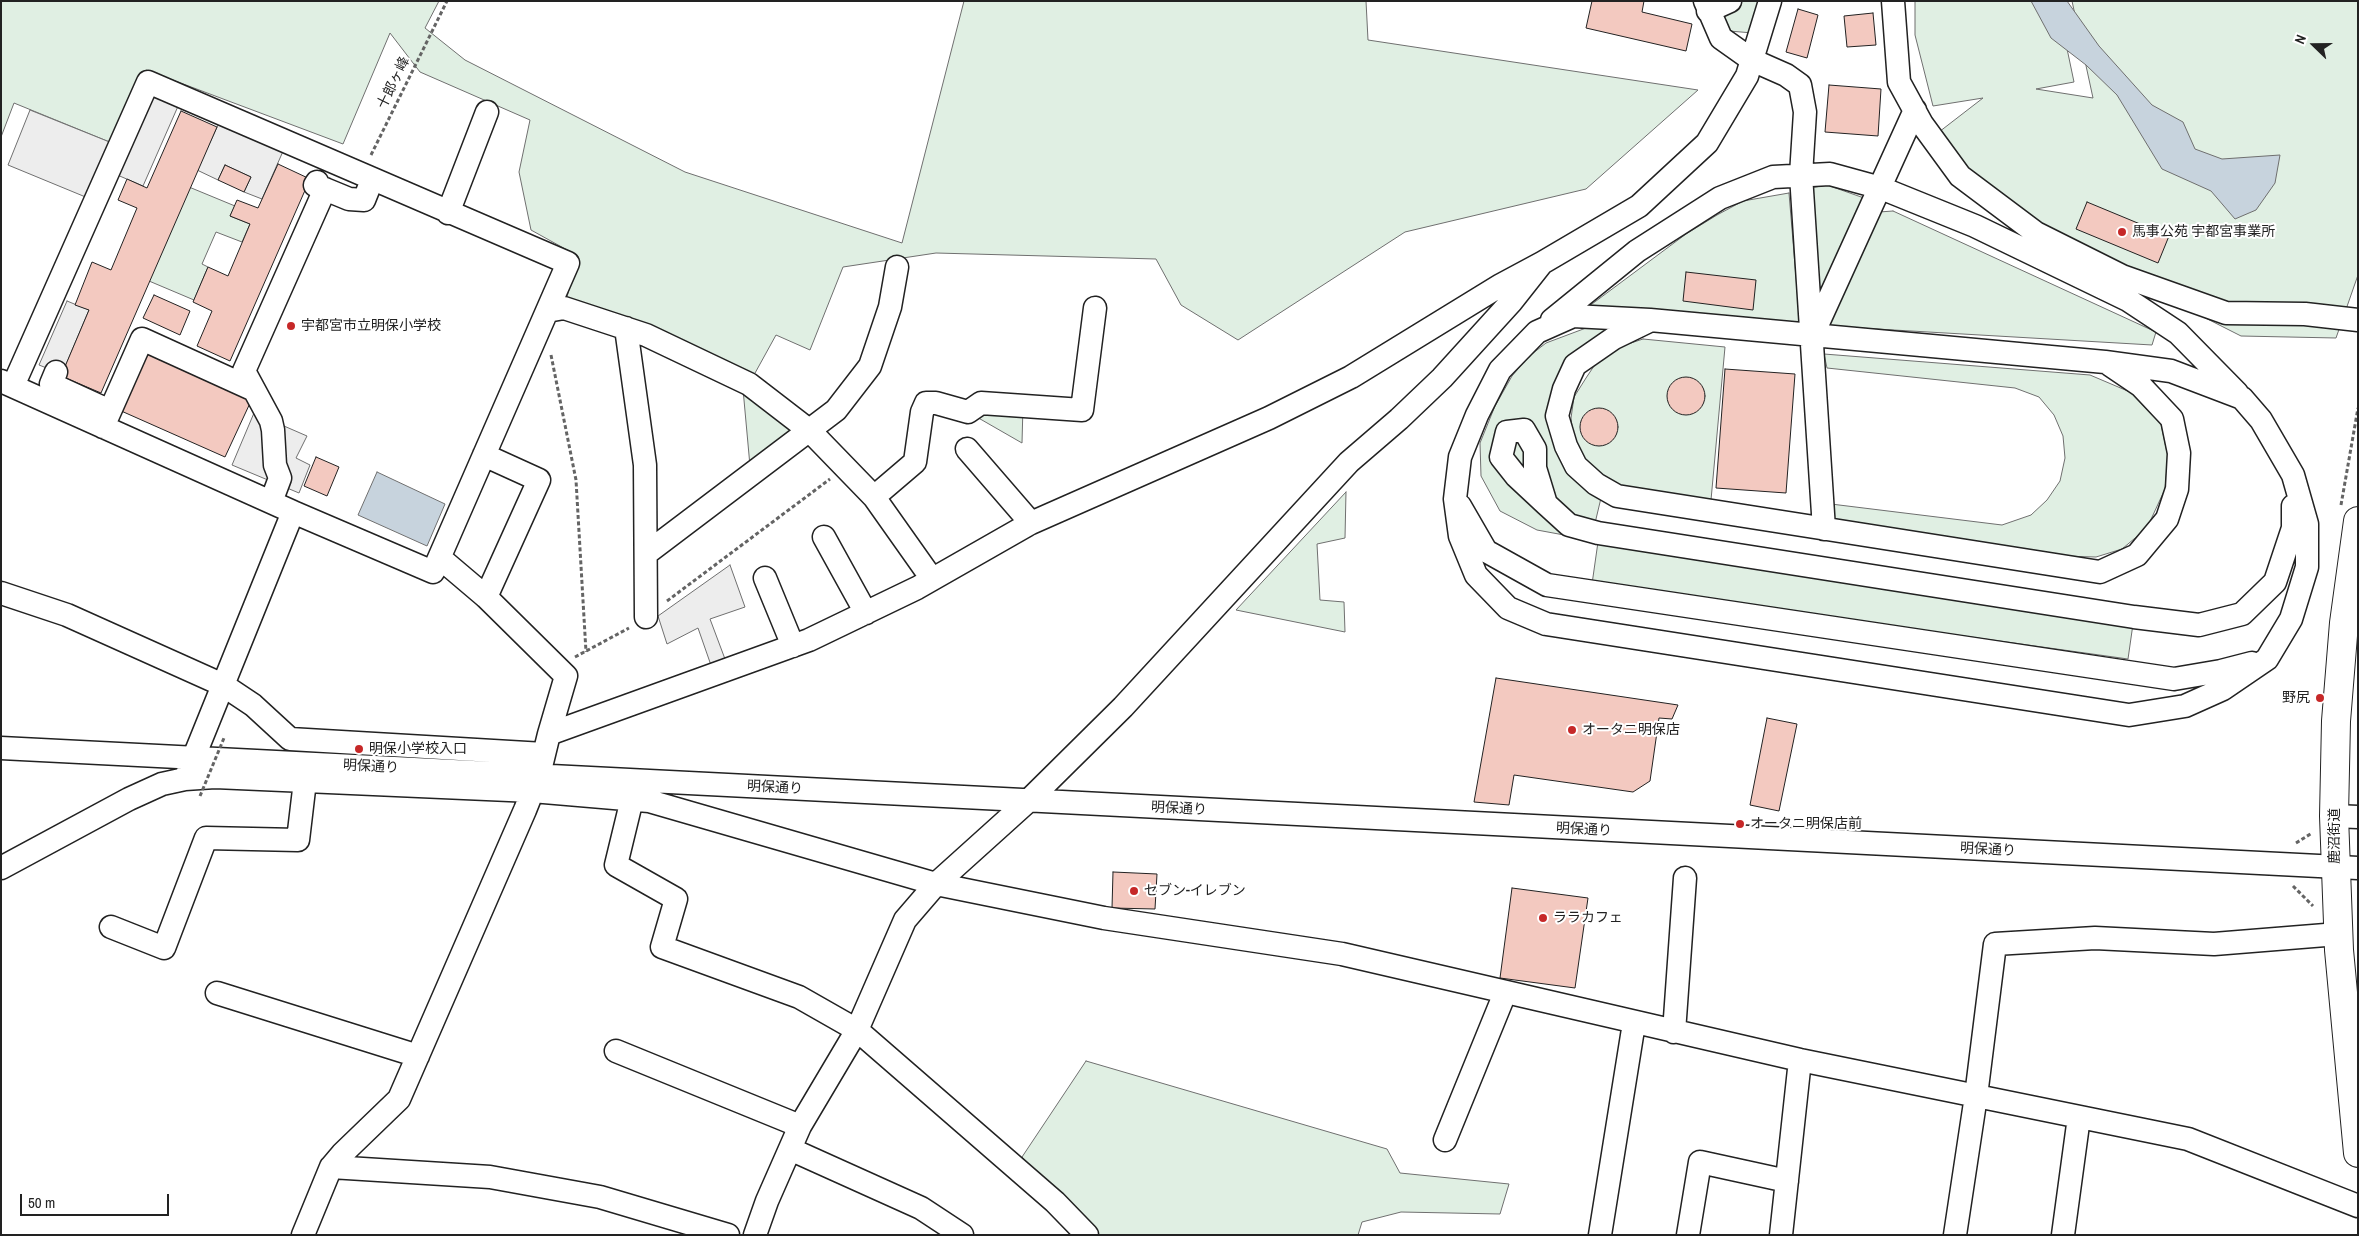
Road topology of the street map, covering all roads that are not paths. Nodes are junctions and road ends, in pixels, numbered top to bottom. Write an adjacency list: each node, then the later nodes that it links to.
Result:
1 (1730, 1): 4 (street)
2 (1770, 1): 5 (street)
3 (1893, 1): 6 (street)
4 (1706, 6): 5 (street)
5 (1752, 60): 9 (street); 14 (street)
6 (1915, 110): 11 (street); 19 (street)
7 (487, 112): 13 (street)
8 (281, 156): 12 (street)
9 (1800, 175): 11 (street); 21 (street); 22 (street)
10 (367, 178): 12 (street); 13 (street); 25 (street)
11 (1881, 188): 22 (street); 27 (street)
12 (325, 189): 26 (street)
13 (448, 213): 17 (street)
14 (1542, 263): 39 (street); 59 (street)
15 (897, 267): 29 (street)
16 (1095, 308): 33 (street)
17 (545, 315): 20 (street); 31 (street)
18 (1650, 320): 21 (street); 22 (street); 40 (street)
19 (2358, 320)
20 (626, 328): 29 (street); 42 (street)
21 (1537, 332): 34 (street)
22 (1812, 335): 23 (street); 40 (street)
23 (2105, 362): 27 (street); 40 (street)
24 (56, 372): 28 (street)
25 (7, 384): 28 (street)
26 (252, 389): 28 (street); 35 (street)
27 (2242, 398): 32 (street)
28 (107, 419): 35 (street)
29 (810, 431): 33 (street); 42 (street)
30 (967, 449): 39 (street)
31 (484, 455): 43 (street); 47 (street)
32 (2293, 475): 36 (street); 51 (street)
33 (874, 497): 45 (street)
34 (1455, 498): 51 (street); 51 (street)
35 (271, 502): 37 (street)
36 (1546, 504)
37 (293, 512): 43 (street); 52 (street)
38 (2349, 514): 60 (main road, 鹿沼街道)
39 (1031, 523): 45 (street)
40 (1824, 529)
41 (824, 537): 48 (street)
42 (646, 553): 49 (street)
43 (440, 558): 47 (street)
44 (765, 578): 50 (street)
45 (932, 579): 48 (street)
46 (1, 594): 52 (street)
47 (486, 597): 55 (street)
48 (866, 613): 50 (street)
49 (646, 617)
50 (794, 646): 55 (street)
51 (2267, 659)
52 (223, 685): 54 (street); 55 (street)
53 (1, 748): 54 (street, 明保通り)
54 (193, 759): 55 (street, 明保通り); 56 (street)
55 (541, 764): 57 (street); 58 (street); 59 (street, 明保通り); 73 (street)
56 (185, 779): 57 (street); 62 (street)
57 (305, 782): 65 (street)
58 (632, 799): 64 (street); 70 (street)
59 (1027, 802): 61 (street, 明保通り); 64 (street)
60 (2336, 820): 61 (main road, 鹿沼街道)
61 (2346, 867): 66 (main road, 鹿沼街道)
62 (1, 868)
63 (1685, 878): 71 (street)
64 (936, 884): 68 (street); 70 (street)
65 (111, 927)
66 (2338, 934): 75 (street); 80 (main road, 鹿沼街道)
67 (217, 993): 73 (street)
68 (1505, 993): 69 (street); 78 (street)
69 (1634, 1023): 71 (street); 89 (street)
70 (857, 1030): 77 (street); 88 (street)
71 (1674, 1032): 74 (street)
72 (616, 1051): 77 (street)
73 (418, 1056): 81 (street)
74 (1800, 1060): 75 (street); 82 (street)
75 (1976, 1096): 76 (street); 92 (street)
76 (2079, 1117): 83 (street); 93 (street)
77 (800, 1126): 79 (street)
78 (1445, 1140)
79 (790, 1150): 86 (street); 87 (street)
80 (2358, 1152)
81 (331, 1167): 84 (street); 85 (street)
82 (1787, 1181): 90 (street); 91 (street)
83 (2358, 1206)
84 (303, 1235)
85 (728, 1235)
86 (755, 1235)
87 (962, 1235)
88 (1086, 1235)
89 (1600, 1235)
90 (1688, 1235)
91 (1782, 1235)
92 (1955, 1235)
93 (2063, 1235)

